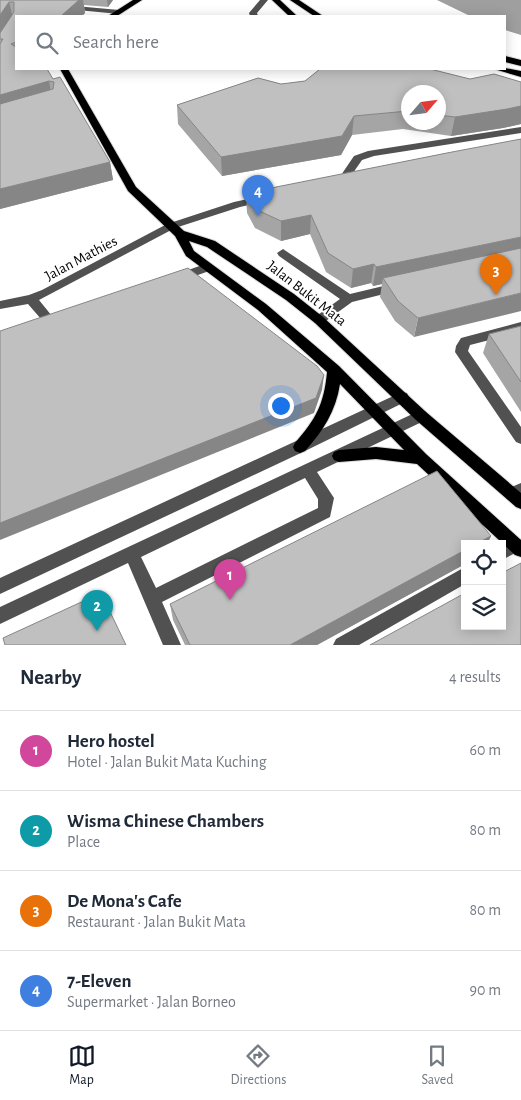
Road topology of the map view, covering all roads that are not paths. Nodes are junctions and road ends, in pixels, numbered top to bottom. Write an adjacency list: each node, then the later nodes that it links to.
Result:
1 (114, 0): 7 (street)
2 (138, 0): 7 (main road)
3 (264, 0): 8 (street)
4 (276, 0): 9 (main road)
5 (294, 0): 10 (main road)
6 (58, 6): 7 (street)
7 (112, 13)
8 (254, 15)
9 (292, 15)
10 (317, 15)
11 (506, 59): 12 (main road)
12 (521, 63)
13 (65, 70): 19 (main road)
14 (503, 70): 15 (main road)
15 (521, 74)
16 (521, 130): 17 (street)
17 (361, 178)
18 (276, 196): 19 (street, Jalan Mathies)
19 (176, 230): 21 (main road); 24 (street, Jalan Mathies); 27 (main road, Jalan Bukit Mata)
20 (283, 253): 25 (street)
21 (208, 267): 22 (street); 30 (main road)
22 (162, 284)
23 (408, 284): 25 (street)
24 (31, 299): 26 (street, Jalan Mathies); 29 (street)
25 (348, 299): 27 (street)
26 (0, 305)
27 (319, 320): 31 (main road, Jalan Bukit Mata)
28 (521, 328): 35 (street)
29 (35, 329)
30 (334, 370): 32 (main road); 36 (main road)
31 (402, 397): 32 (street); 33 (main road, Jalan Bukit Mata)
32 (375, 412): 34 (main road); 36 (street)
33 (422, 416): 34 (street); 40 (main road, Jalan Bukit Mata)
34 (394, 430): 37 (street); 38 (main road)
35 (521, 438)
36 (300, 447): 44 (street)
37 (339, 456): 38 (main road); 39 (street)
38 (421, 458): 41 (main road)
39 (308, 471): 42 (street); 45 (street)
40 (518, 495)
41 (513, 550)
42 (132, 555): 45 (street); 46 (street)
43 (461, 577): 48 (street)
44 (0, 586)
45 (152, 598): 47 (street)
46 (0, 616)
47 (172, 645)
48 (342, 645)

